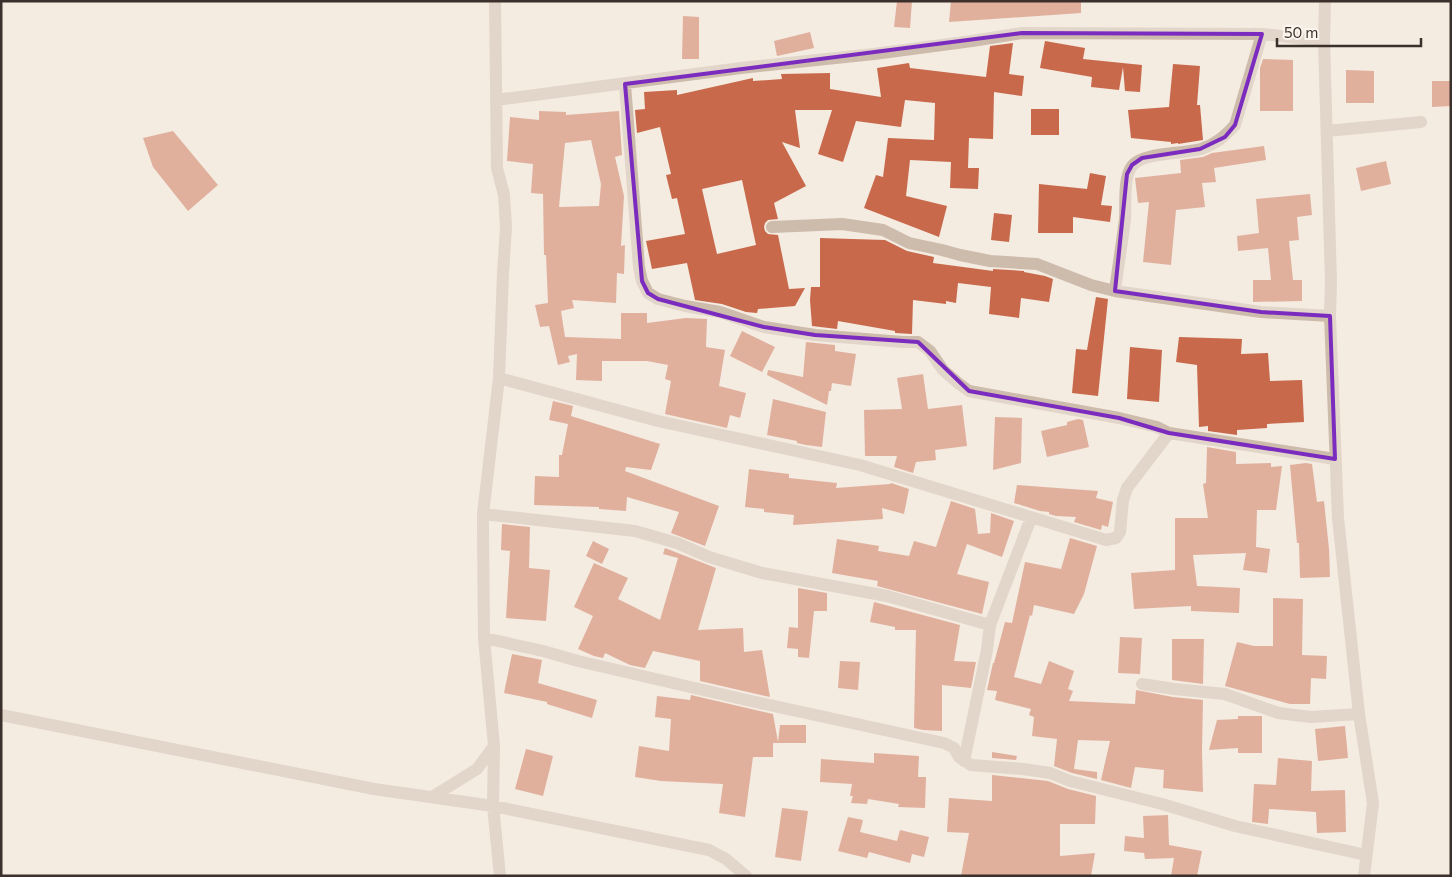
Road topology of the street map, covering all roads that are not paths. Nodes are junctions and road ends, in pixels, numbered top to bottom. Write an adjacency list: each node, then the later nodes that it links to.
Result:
1 (495, 1): 6 (street)
2 (1325, 1): 4 (street)
3 (1262, 34): 4 (street); 5 (street); 10 (street)
4 (1324, 41): 8 (street)
5 (625, 84): 6 (street); 13 (street)
6 (496, 100): 12 (street)
7 (1421, 122): 8 (street)
8 (1327, 131): 11 (street)
9 (772, 227): 10 (street)
10 (1115, 291): 11 (street)
11 (1330, 316): 14 (street)
12 (499, 378): 15 (street); 16 (street)
13 (1169, 433): 14 (street); 16 (street)
14 (1335, 459): 20 (street)
15 (483, 514): 17 (street); 18 (street)
16 (1031, 518): 17 (street)
17 (990, 625): 23 (street)
18 (484, 638): 22 (street); 23 (street)
19 (1142, 684): 20 (street)
20 (1359, 714): 26 (street)
21 (1, 715): 24 (street)
22 (494, 746): 24 (street); 25 (street)
23 (964, 760): 26 (street)
24 (432, 796): 25 (street)
25 (493, 806): 27 (street); 28 (street)
26 (1366, 855): 29 (street)
27 (500, 876)
28 (746, 876)
29 (1364, 876)

